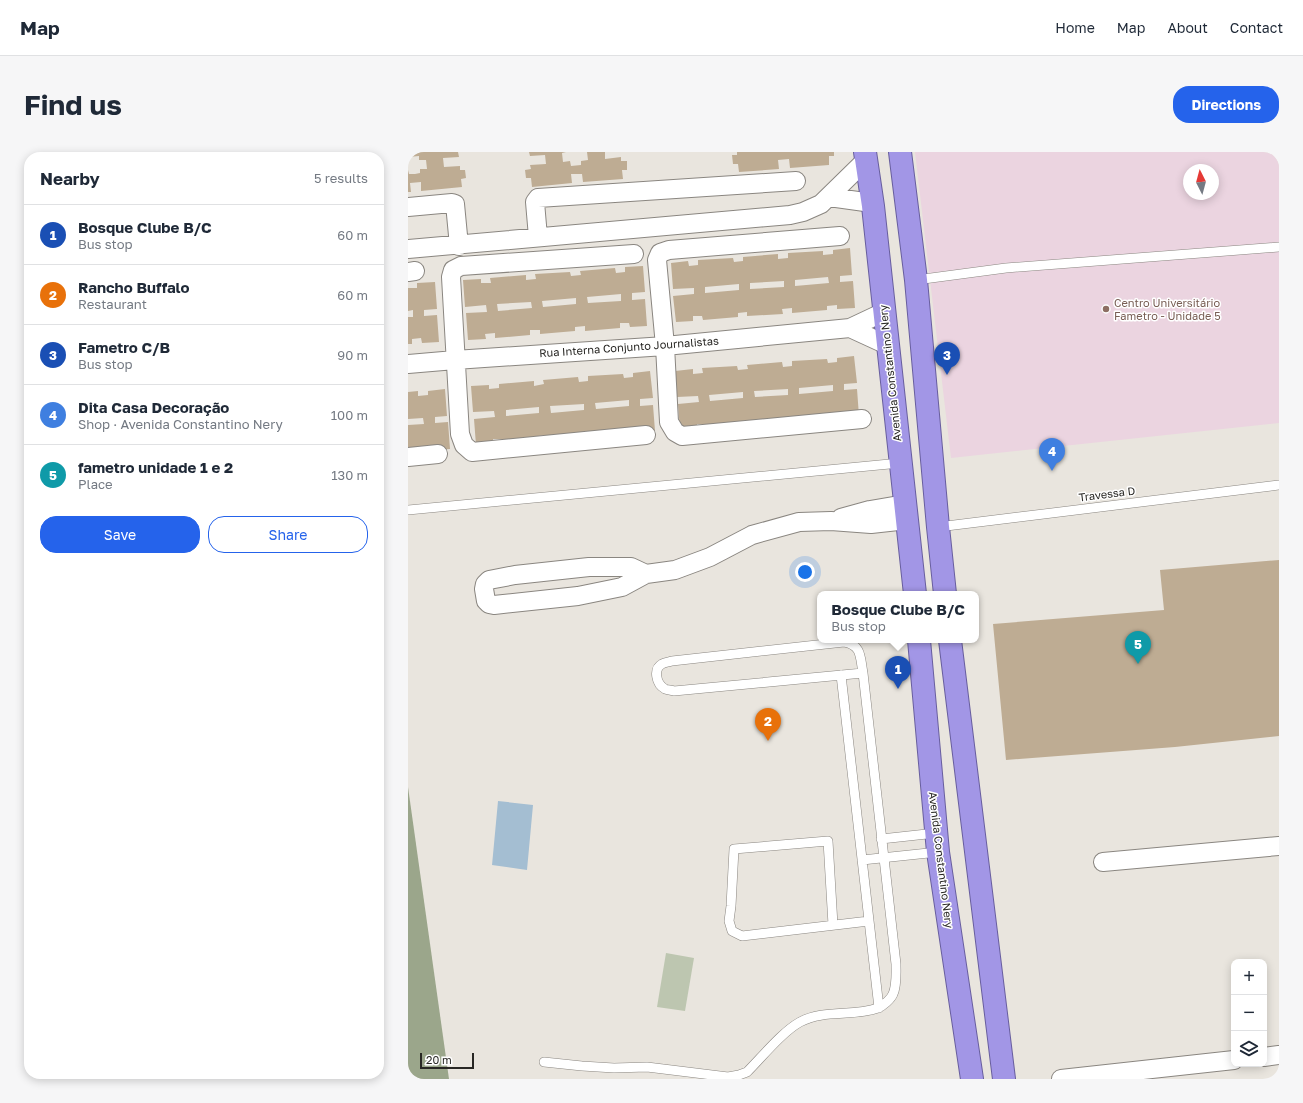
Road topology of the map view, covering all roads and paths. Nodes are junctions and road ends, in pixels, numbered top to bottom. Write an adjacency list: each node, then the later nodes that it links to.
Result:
1 (900, 152): 13 (highway)
2 (866, 156): 4 (street); 5 (highway, Avenida Constantino Nery)
3 (796, 181): 8 (street)
4 (829, 197): 5 (street); 8 (street)
5 (872, 203): 14 (highway, Avenida Constantino Nery)
6 (408, 207): 9 (street)
7 (840, 236): 17 (street)
8 (538, 237): 9 (street)
9 (459, 246): 11 (street)
10 (1279, 247): 13 (lane)
11 (408, 249)
12 (634, 254): 18 (street)
13 (916, 280): 28 (highway)
14 (884, 312): 15 (street, Rua Interna Conjunto Journalistas); 16 (highway, Avenida Constantino Nery)
15 (850, 328): 16 (street); 17 (street, Rua Interna Conjunto Journalistas)
16 (887, 345): 24 (highway, Avenida Constantino Nery)
17 (665, 346): 18 (street, Rua Interna Conjunto Journalistas); 20 (street)
18 (455, 360): 19 (street, Rua Interna Conjunto Journalistas); 21 (street)
19 (408, 364)
20 (862, 419)
21 (646, 435)
22 (438, 454): 23 (street)
23 (408, 457)
24 (900, 463): 26 (lane); 27 (highway, Avenida Constantino Nery)
25 (1279, 485): 28 (lane, Travessa D)
26 (408, 510)
27 (906, 512): 29 (street); 30 (highway, Avenida Constantino Nery)
28 (938, 527): 31 (highway)
29 (646, 574): 29 (street)
30 (915, 591)
31 (945, 591)
32 (835, 643): 37 (lane)
33 (852, 643): 36 (lane)
34 (919, 643): 39 (highway, Avenida Constantino Nery)
35 (950, 643): 52 (highway)
36 (863, 673): 37 (lane); 38 (lane)
37 (841, 675): 42 (lane)
38 (881, 839): 39 (lane); 41 (lane)
39 (937, 843): 41 (lane); 51 (highway, Avenida Constantino Nery)
40 (1279, 846): 43 (street)
41 (884, 858): 42 (lane); 46 (lane)
42 (862, 860): 44 (lane)
43 (1103, 862)
44 (869, 921): 45 (lane); 46 (lane)
45 (833, 925): 45 (lane)
46 (879, 1008): 50 (lane)
47 (1279, 1055): 48 (street)
48 (1267, 1057)
49 (1231, 1060): 53 (street)
50 (544, 1062)
51 (972, 1079)
52 (1004, 1079)
53 (1061, 1079)

